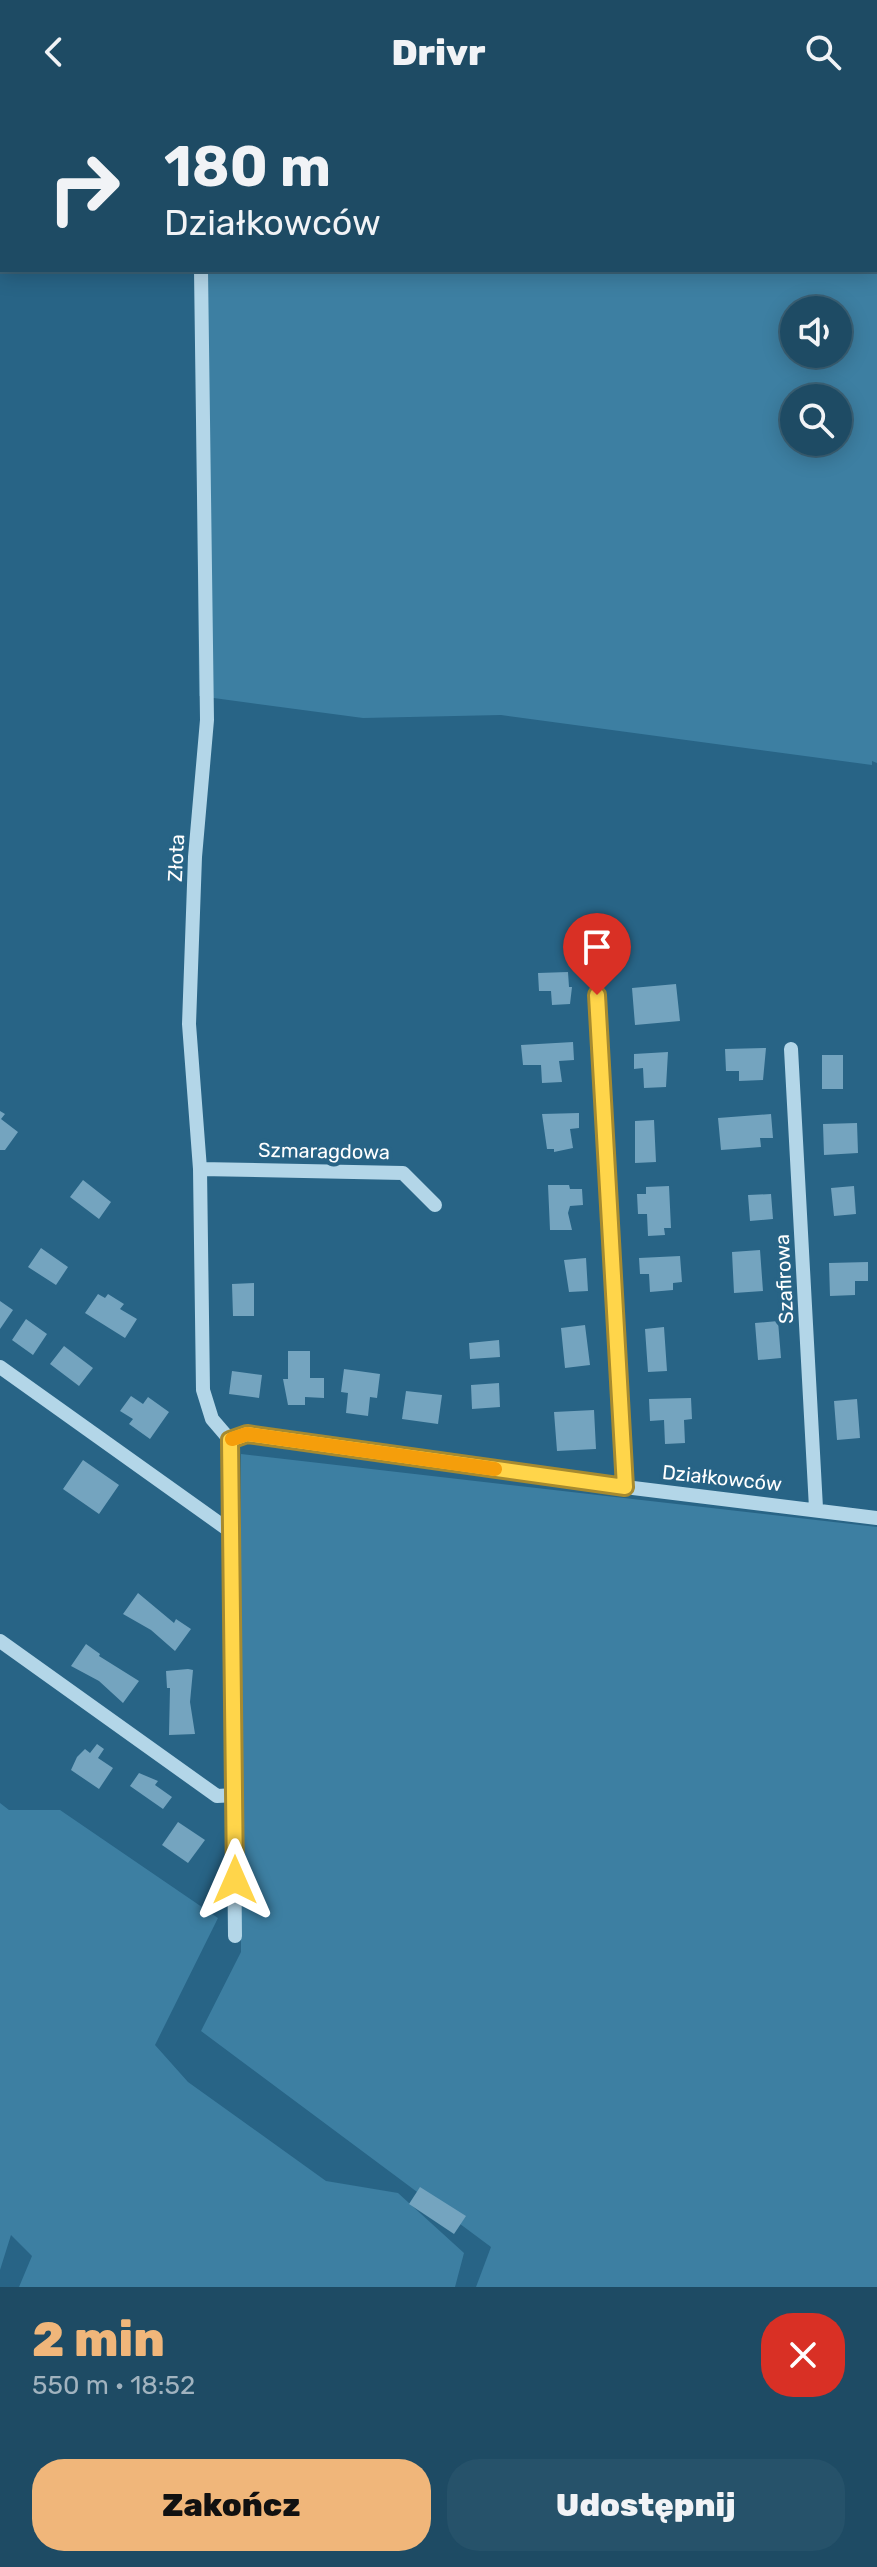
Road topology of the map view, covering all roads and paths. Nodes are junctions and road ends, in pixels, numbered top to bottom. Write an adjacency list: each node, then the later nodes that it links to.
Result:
1 (201, 272): 4 (street, Złota)
2 (597, 995): 8 (street)
3 (791, 1049): 9 (street, Szafirowa)
4 (200, 1169): 5 (street, Szmaragdowa); 7 (street, Złota)
5 (435, 1205)
6 (0, 1367): 11 (street)
7 (230, 1440): 8 (street, Działkowców); 11 (street)
8 (625, 1487): 9 (street, Działkowców)
9 (816, 1508): 10 (street, Działkowców)
10 (877, 1518)
11 (230, 1531): 13 (street)
12 (0, 1641): 13 (street)
13 (235, 1795): 14 (street)
14 (235, 1936)

